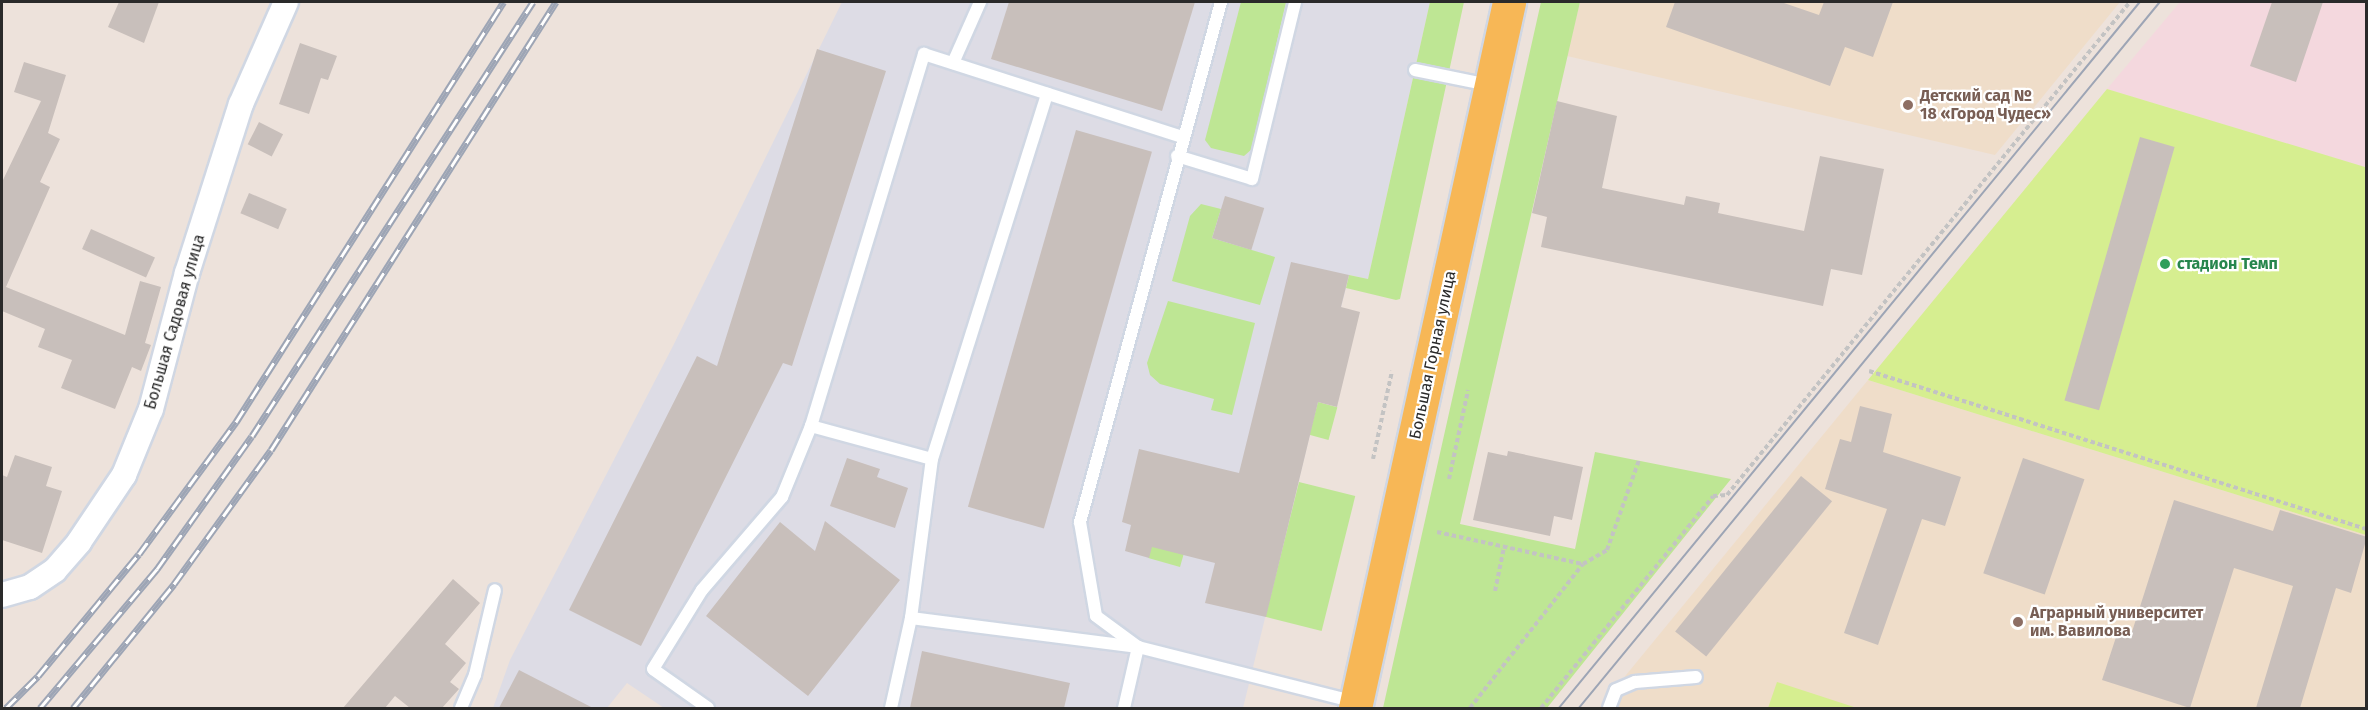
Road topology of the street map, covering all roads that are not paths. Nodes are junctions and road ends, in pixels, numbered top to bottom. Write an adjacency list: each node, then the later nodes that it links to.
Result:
1 (286, 2): 15 (street, Большая Садовая улица)
2 (980, 2): 6 (lane)
3 (1221, 2): 10 (lane)
4 (1295, 2): 11 (lane)
5 (1509, 2): 8 (main road, Большая Горная улица)
6 (953, 63): 9 (lane); 12 (lane)
7 (1415, 70): 8 (lane)
8 (1490, 86): 19 (main road, Большая Горная улица)
9 (1047, 94): 10 (lane); 13 (lane)
10 (1182, 137): 11 (lane)
11 (1177, 156): 17 (lane)
12 (811, 426): 13 (lane); 21 (lane)
13 (932, 459): 16 (lane)
14 (495, 590): 20 (lane)
15 (2, 595)
16 (911, 618): 17 (lane); 22 (lane)
17 (1138, 647): 19 (lane); 23 (lane)
18 (1696, 677): 24 (lane)
19 (1355, 706)
20 (461, 708)
21 (708, 708)
22 (891, 708)
23 (1124, 708)
24 (1609, 708)

